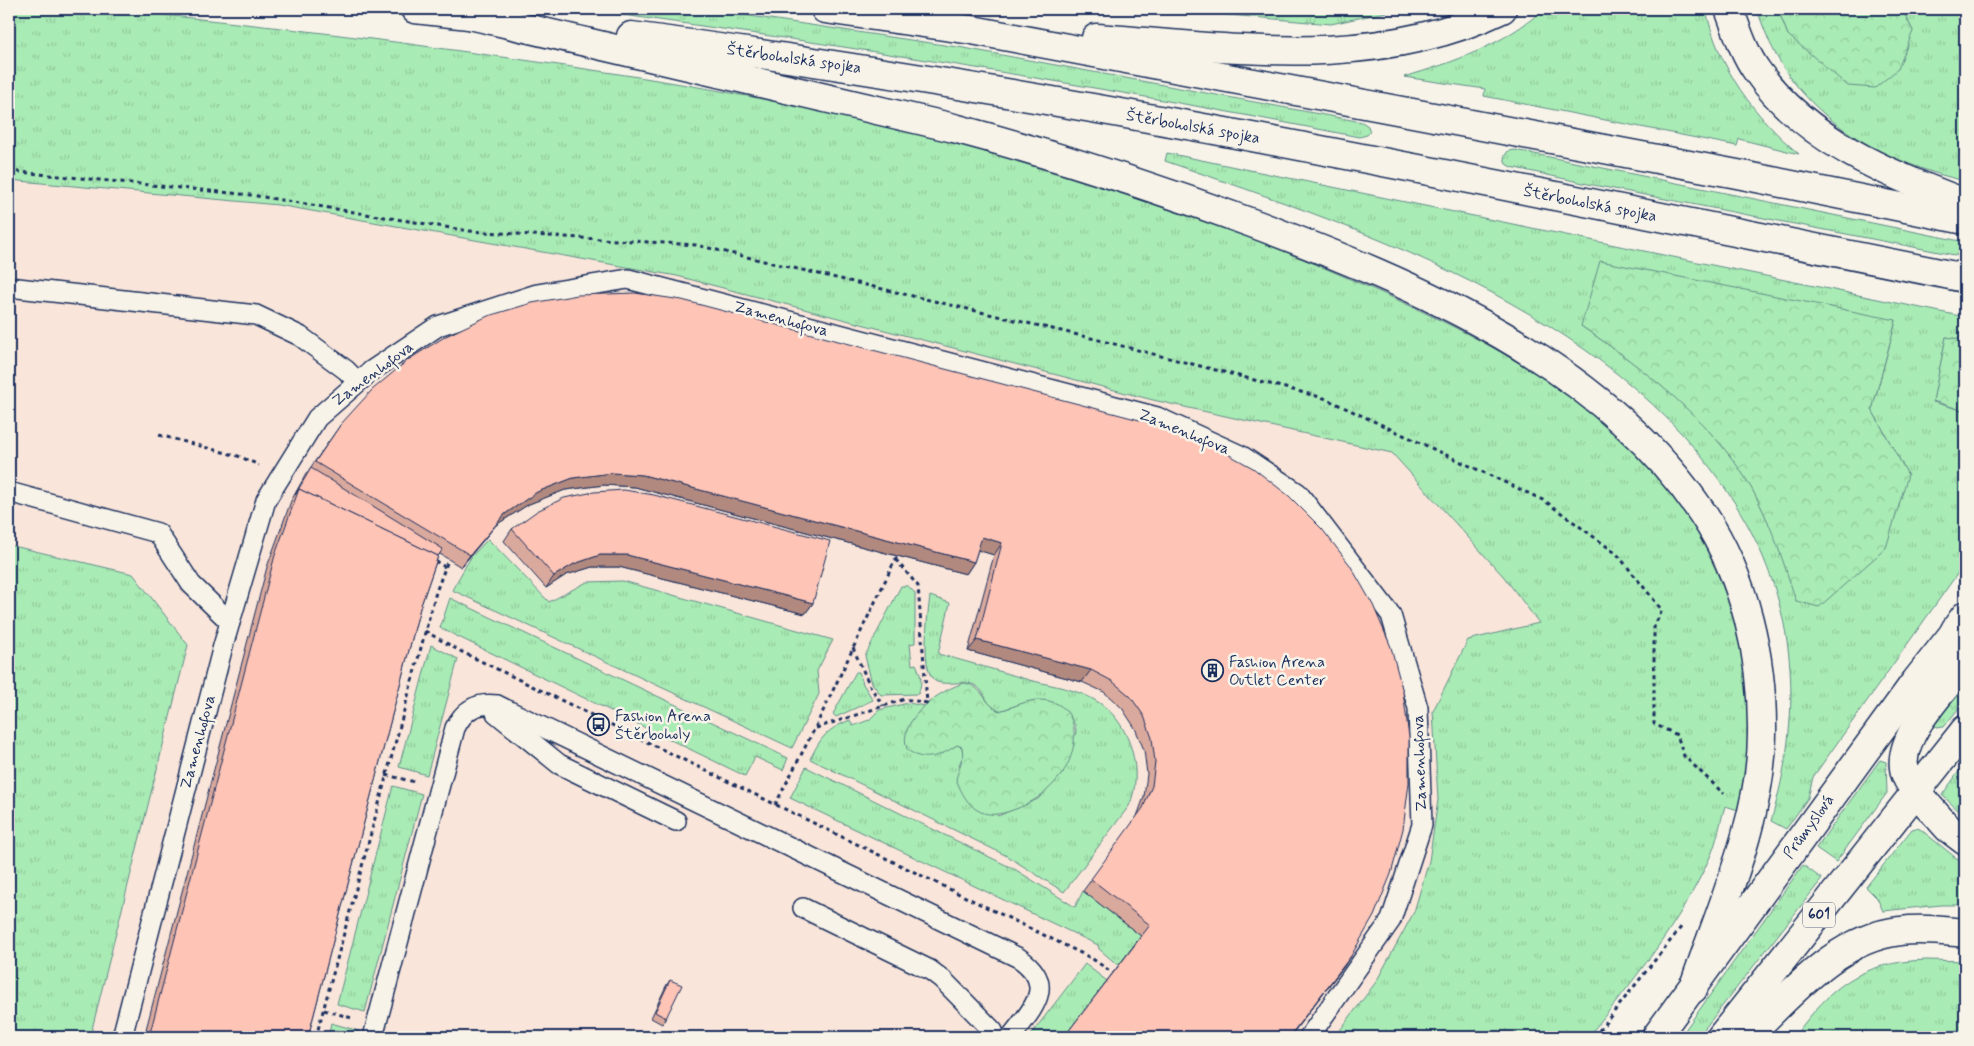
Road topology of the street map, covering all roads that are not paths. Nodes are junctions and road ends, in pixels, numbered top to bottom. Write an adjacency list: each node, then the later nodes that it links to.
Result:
1 (415, 9): 5 (main road, Štěrboholská spojka)
2 (825, 9): 6 (main road)
3 (1502, 9): 6 (main road)
4 (1729, 9): 7 (main road)
5 (470, 15): 9 (main road, Štěrboholská spojka); 23 (main road)
6 (972, 30): 8 (main road)
7 (1965, 203)
8 (1965, 220)
9 (1965, 278)
10 (9, 287): 11 (lane)
11 (358, 382): 13 (lane, Zamenhofova); 28 (lane, Zamenhofova)
12 (9, 492): 13 (lane)
13 (230, 622): 24 (lane, Zamenhofova)
14 (1962, 622): 23 (main road, Průmyslová)
15 (1965, 663): 18 (main road)
16 (465, 713): 19 (lane); 25 (lane); 27 (lane)
17 (1965, 730): 18 (main road, 601)
18 (1916, 792): 20 (main road); 30 (main road, 601)
19 (676, 821)
20 (1965, 841)
21 (803, 908): 26 (lane)
22 (1965, 933): 31 (main road)
23 (1693, 989): 29 (main road, Průmyslová)
24 (122, 1037)
25 (373, 1037)
26 (996, 1037)
27 (1011, 1037)
28 (1310, 1037)
29 (1656, 1037)
30 (1721, 1037)
31 (1746, 1037)

